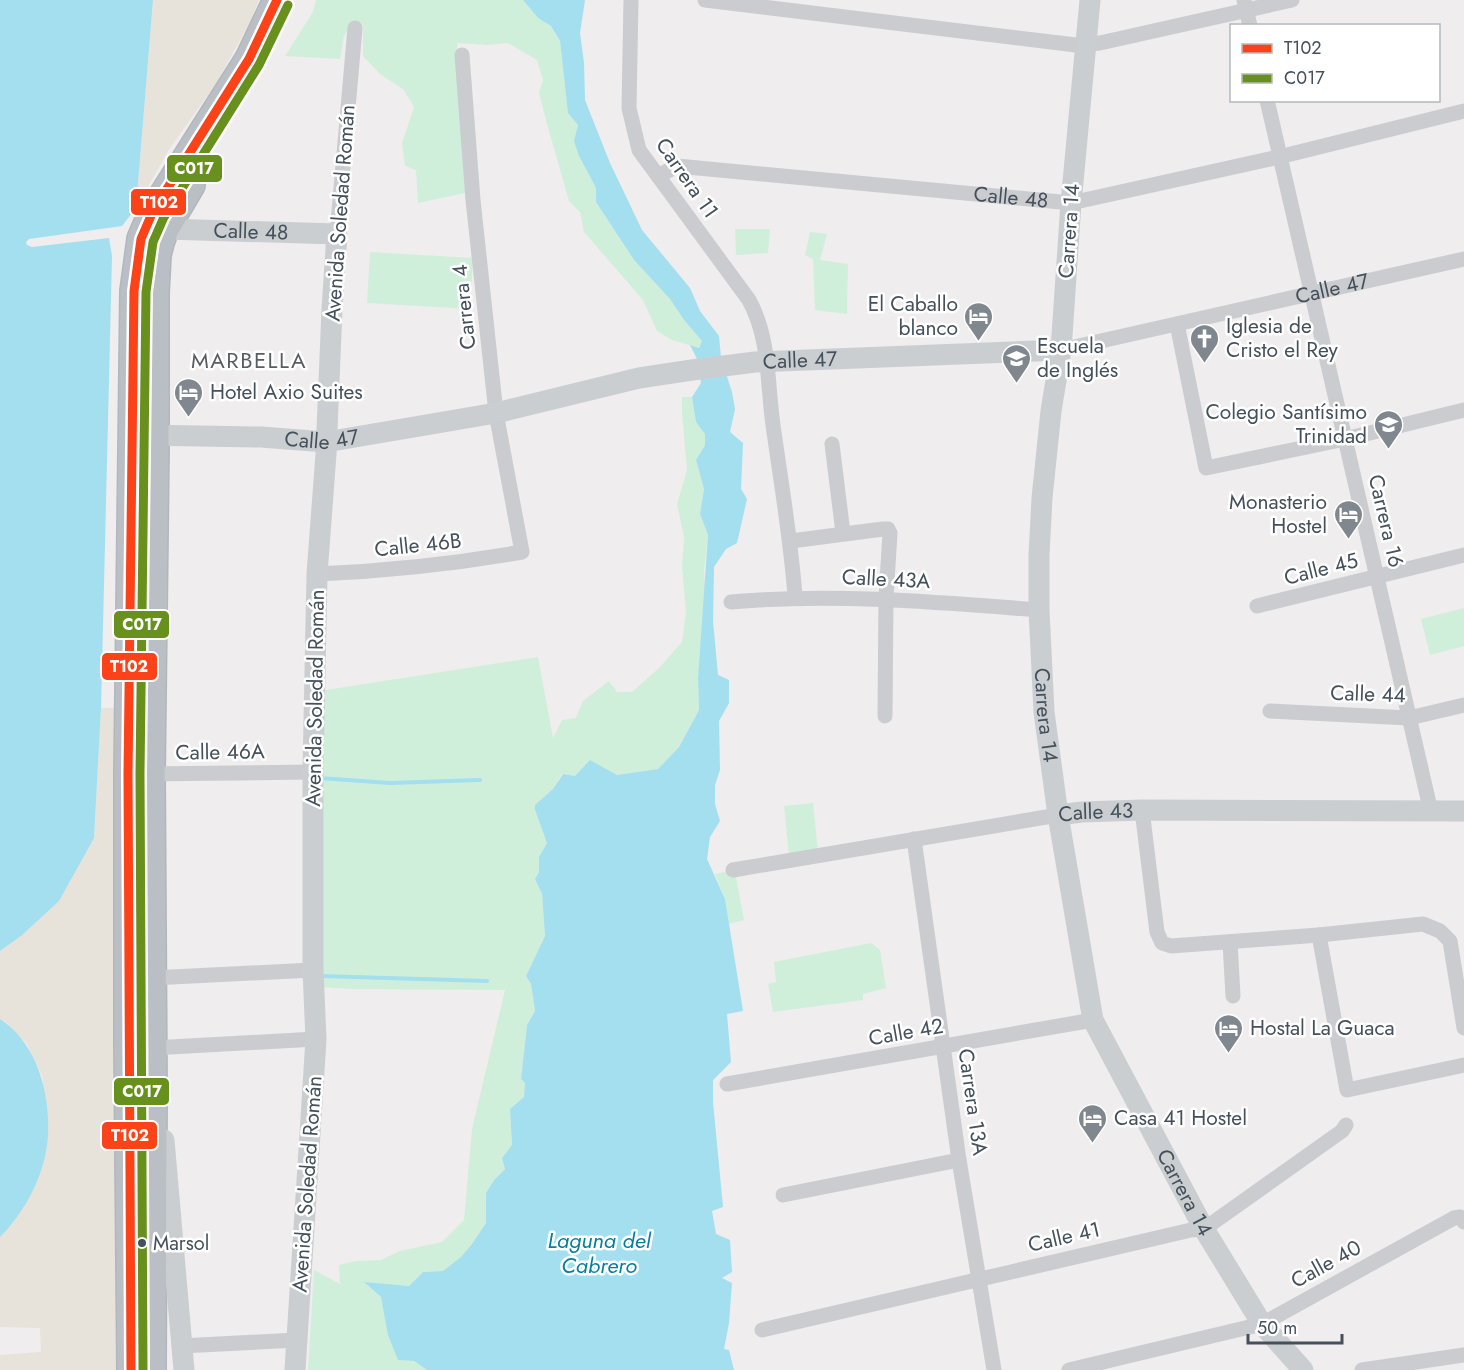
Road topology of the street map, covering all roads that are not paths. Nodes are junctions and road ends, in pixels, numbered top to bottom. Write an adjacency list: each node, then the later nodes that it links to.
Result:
1 (278, 0): 25 (highway)
2 (298, 0): 16 (highway)
3 (631, 0): 14 (street, Carrera 11)
4 (705, 0): 9 (street)
5 (1090, 0): 9 (street, Carrera 14)
6 (1292, 0): 7 (street)
7 (1247, 12): 9 (street)
8 (355, 28): 17 (street, Avenida Soledad Román)
9 (1086, 45): 15 (street, Carrera 14)
10 (462, 55): 24 (street, Carrera 4)
11 (1267, 102): 13 (street, Carrera 16)
12 (1464, 111): 13 (street, Calle 48)
13 (1279, 157): 15 (street, Calle 48); 19 (street, Carrera 16)
14 (658, 176): 15 (street, Calle 48); 22 (street, Carrera 11)
15 (1071, 203): 21 (street, Carrera 14)
16 (165, 229): 17 (street, Calle 48); 25 (highway)
17 (337, 234): 27 (street, Avenida Soledad Román)
18 (1464, 259): 19 (street, Calle 47)
19 (1312, 294): 20 (street, Calle 47); 26 (street, Carrera 16)
20 (1177, 324): 21 (street, Calle 47); 26 (street)
21 (1061, 350): 22 (street, Calle 47); 39 (street, Carrera 14)
22 (761, 362): 24 (street, Calle 47); 30 (street, Carrera 11)
23 (1464, 410): 26 (street)
24 (496, 413): 27 (street, Calle 47); 31 (street, Carrera 4)
25 (144, 435): 27 (street, Calle 47); 45 (highway)
26 (1345, 439): 34 (street, Carrera 16)
27 (326, 442): 33 (street, Avenida Soledad Román)
28 (832, 444): 29 (street)
29 (843, 533): 30 (street); 36 (street)
30 (791, 541): 35 (street, Carrera 11)
31 (522, 552): 33 (street, Calle 46B)
32 (1464, 555): 34 (street, Calle 45)
33 (317, 574): 44 (street, Avenida Soledad Román)
34 (1377, 576): 38 (street, Calle 45); 43 (street, Carrera 16)
35 (795, 597): 36 (street, Calle 43A); 37 (street, Calle 43A)
36 (886, 598): 39 (street, Calle 43A); 42 (street)
37 (731, 602)
38 (1257, 606)
39 (1039, 610): 49 (street, Carrera 14)
40 (1464, 705): 43 (street, Calle 44)
41 (1270, 711): 43 (street, Calle 44)
42 (885, 716)
43 (1409, 718): 48 (street, Carrera 16)
44 (313, 772): 45 (street, Calle 46A); 54 (street, Avenida Soledad Román)
45 (139, 774): 55 (highway); 74 (highway)
46 (1142, 810): 48 (street, Calle 43); 49 (street, Calle 43); 53 (street)
47 (1464, 811): 48 (street, Calle 43)
48 (1431, 812)
49 (1058, 815): 50 (street, Calle 43); 57 (street, Carrera 14)
50 (914, 839): 51 (street, Calle 43); 60 (street, Carrera 13A)
51 (733, 870)
52 (1319, 935): 53 (street); 58 (street); 62 (street)
53 (1230, 942): 56 (street)
54 (313, 970): 55 (street); 59 (street, Avenida Soledad Román)
55 (152, 978): 61 (highway)
56 (1233, 996)
57 (1093, 1020): 60 (street, Calle 42); 68 (street, Carrera 14)
58 (1464, 1028)
59 (316, 1038): 61 (street); 72 (street, Avenida Soledad Román)
60 (944, 1047): 63 (street, Calle 42); 65 (street, Carrera 13A)
61 (152, 1048): 74 (highway)
62 (1464, 1065)
63 (727, 1084)
64 (1346, 1125): 68 (street, Calle 41)
65 (959, 1160): 66 (street); 69 (street, Carrera 13A)
66 (783, 1196)
67 (1462, 1220): 70 (street, Calle 40)
68 (1204, 1229): 69 (street, Calle 41); 70 (street, Carrera 14)
69 (979, 1278): 71 (street, Calle 41); 76 (street, Carrera 13A)
70 (1262, 1324): 77 (street, Calle 40); 78 (street, Carrera 14)
71 (762, 1330)
72 (297, 1340): 74 (street); 75 (street, Avenida Soledad Román)
73 (1464, 1355): 79 (street)
74 (161, 1362)
75 (294, 1370)
76 (994, 1370)
77 (1069, 1370)
78 (1303, 1370)
79 (1362, 1370)

